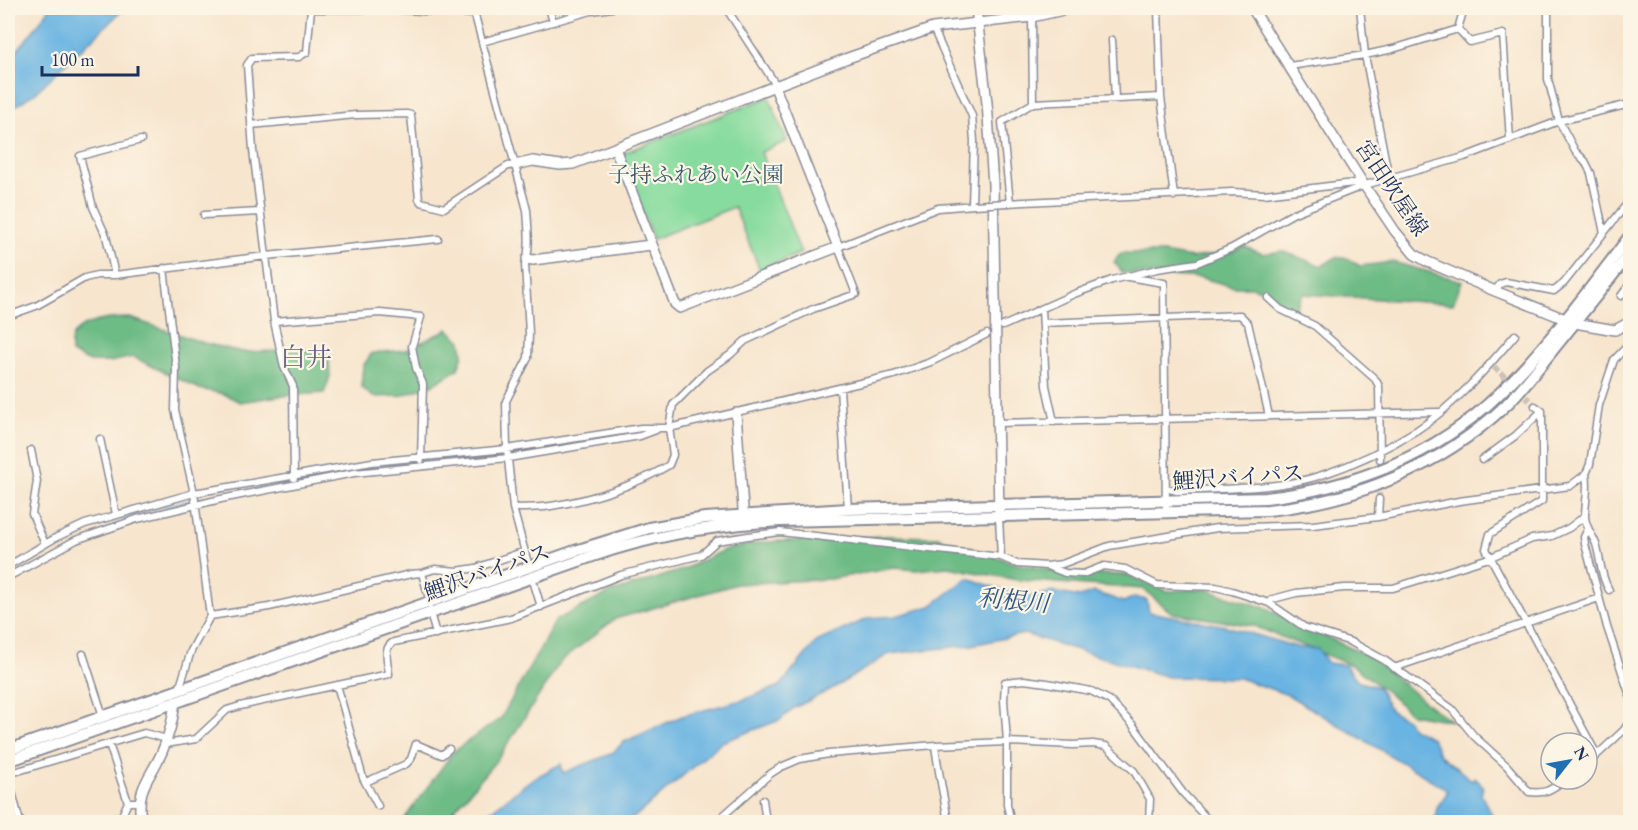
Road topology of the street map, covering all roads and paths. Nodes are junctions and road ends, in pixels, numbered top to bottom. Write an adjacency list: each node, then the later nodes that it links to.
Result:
1 (311, 8): 2 (street); 31 (street)
2 (389, 8): 14 (street)
3 (549, 8): 17 (street)
4 (612, 8): 17 (street)
5 (726, 8): 25 (street)
6 (976, 8): 18 (street)
7 (1006, 8): 16 (street)
8 (1072, 8): 15 (street)
9 (1158, 8): 26 (street)
10 (1252, 8): 24 (street, 宮田吹屋線)
11 (1360, 8): 23 (street)
12 (1464, 8): 20 (street)
13 (1548, 8): 30 (street)
14 (474, 11): 22 (street)
15 (1032, 17): 16 (street); 28 (street)
16 (1009, 20): 18 (street)
17 (553, 22): 22 (street)
18 (979, 22): 19 (street); 79 (street)
19 (933, 28): 25 (street); 41 (street)
20 (1458, 29): 23 (street); 33 (street)
21 (1112, 40): 27 (street)
22 (482, 42): 35 (street)
23 (1365, 55): 24 (street); 36 (street)
24 (1289, 66): 37 (street, 宮田吹屋線)
25 (775, 87): 34 (street); 48 (street)
26 (1161, 98): 27 (street); 38 (street)
27 (1115, 99): 28 (street)
28 (1034, 103): 40 (street)
29 (1630, 104): 30 (street)
30 (1559, 121): 33 (street); 44 (street)
31 (251, 125): 35 (street); 42 (street)
32 (141, 140): 53 (street)
33 (1510, 140): 36 (street)
34 (615, 148): 35 (street); 47 (street)
35 (515, 165): 51 (street)
36 (1389, 179): 37 (street)
37 (1364, 183): 38 (street); 54 (street); 56 (street, 宮田吹屋線)
38 (1174, 196): 40 (street)
39 (1630, 201): 44 (street)
40 (1008, 203): 41 (street, bridge)
41 (973, 205): 48 (street)
42 (260, 212): 43 (street); 50 (street)
43 (204, 215)
44 (1605, 233): 56 (street)
45 (1630, 236): 63 (highway, 鯉沢バイパス)
46 (438, 239): 50 (street)
47 (651, 245): 48 (street); 51 (street)
48 (838, 247): 80 (street)
49 (1630, 253): 63 (highway, 鯉沢バイパス)
50 (266, 256): 52 (street); 62 (street)
51 (527, 258): 84 (street)
52 (164, 268): 53 (street); 92 (street)
53 (115, 275): 60 (street)
54 (1124, 276): 59 (street); 61 (street)
55 (1630, 284): 57 (street)
56 (1495, 291): 63 (street, 宮田吹屋線)
57 (1621, 296)
58 (1268, 298): 75 (street)
59 (1042, 309): 65 (street); 66 (street)
60 (8, 315)
61 (1163, 318): 65 (street); 76 (street); 77 (street)
62 (274, 321): 87 (street); 89 (street)
63 (1571, 321): 64 (street, 宮田吹屋線); 94 (highway, 鯉沢バイパス)
64 (1630, 322)
65 (1043, 323): 78 (street)
66 (1004, 326)
67 (987, 334): 70 (street)
68 (1515, 335): 73 (street)
69 (1630, 343): 88 (street)
70 (840, 389): 74 (street); 96 (street)
71 (1535, 406): 72 (street)
72 (1542, 411): 86 (street); 91 (street)
73 (1438, 412): 75 (street); 83 (street)
74 (736, 413): 80 (street); 101 (street)
75 (1379, 413): 76 (street); 83 (street)
76 (1269, 416): 77 (street)
77 (1164, 419): 78 (street); 90 (street)
78 (1054, 422): 79 (street)
79 (997, 423): 97 (street)
80 (669, 428): 84 (street); 95 (street)
81 (100, 439): 98 (street)
82 (31, 450): 103 (street)
83 (1379, 451): 85 (street); 90 (street)
84 (508, 454): 87 (street); 87 (street); 95 (street)
85 (1380, 459)
86 (1482, 460)
87 (421, 462): 89 (street); 89 (street)
88 (1586, 474): 91 (street); 99 (street)
89 (294, 480): 92 (street); 92 (street)
90 (1166, 488): 94 (street)
91 (1544, 491): 100 (street); 106 (street)
92 (195, 499): 98 (street); 107 (street); 118 (street)
93 (1379, 499): 100 (street)
94 (1166, 507): 97 (highway, 鯉沢バイパス)
95 (513, 508): 104 (street)
96 (848, 509): 97 (highway, 鯉沢バイパス); 101 (highway, 鯉沢バイパス)
97 (999, 511): 101 (highway, 鯉沢バイパス); 105 (street)
98 (116, 514): 103 (street)
99 (1585, 516): 102 (street); 106 (street)
100 (1378, 517): 109 (street)
101 (743, 519): 110 (highway, 鯉沢バイパス)
102 (1588, 529): 113 (street); 114 (street)
103 (45, 544): 107 (street)
104 (525, 551): 110 (street); 111 (street)
105 (1000, 557): 109 (street); 117 (street)
106 (1489, 558): 115 (street); 119 (street)
107 (24, 561): 108 (street); 112 (street)
108 (8, 566)
109 (1047, 566): 115 (street)
110 (530, 572): 116 (highway, 鯉沢バイパス); 117 (street)
111 (422, 573): 116 (street); 118 (street)
112 (8, 577)
113 (1609, 590)
114 (1599, 598): 119 (street); 125 (street)
115 (1269, 603): 122 (street)
116 (430, 607): 120 (street); 124 (highway, 鯉沢バイパス); 126 (highway, 鯉沢バイパス)
117 (541, 607): 120 (street)
118 (210, 616): 124 (street)
119 (1527, 623): 122 (street); 129 (street)
120 (436, 634): 123 (street)
121 (83, 654): 127 (street)
122 (1394, 668): 140 (street)
123 (337, 685): 130 (street); 139 (street)
124 (179, 690): 126 (street); 127 (highway, 鯉沢バイパス)
125 (1630, 696)
126 (175, 702): 130 (street); 137 (highway, 鯉沢バイパス)
127 (103, 716): 135 (highway, 鯉沢バイパス)
128 (1630, 720): 136 (street)
129 (1584, 731)
130 (166, 741): 132 (street); 143 (street)
131 (1007, 742): 133 (street); 151 (street); 152 (street); 153 (street)
132 (109, 744): 138 (street); 142 (street)
133 (935, 745): 148 (street); 150 (street)
134 (449, 749): 139 (street)
135 (8, 750)
136 (1599, 753)
137 (8, 761)
138 (8, 775): 145 (street)
139 (366, 782): 144 (street)
140 (1550, 791)
141 (763, 800): 149 (street)
142 (128, 802): 143 (street); 146 (street)
143 (139, 802): 147 (street)
144 (378, 806)
145 (20, 822)
146 (119, 822)
147 (141, 822)
148 (716, 822)
149 (766, 822)
150 (948, 822)
151 (1011, 822)
152 (1149, 822)
153 (1210, 822)

